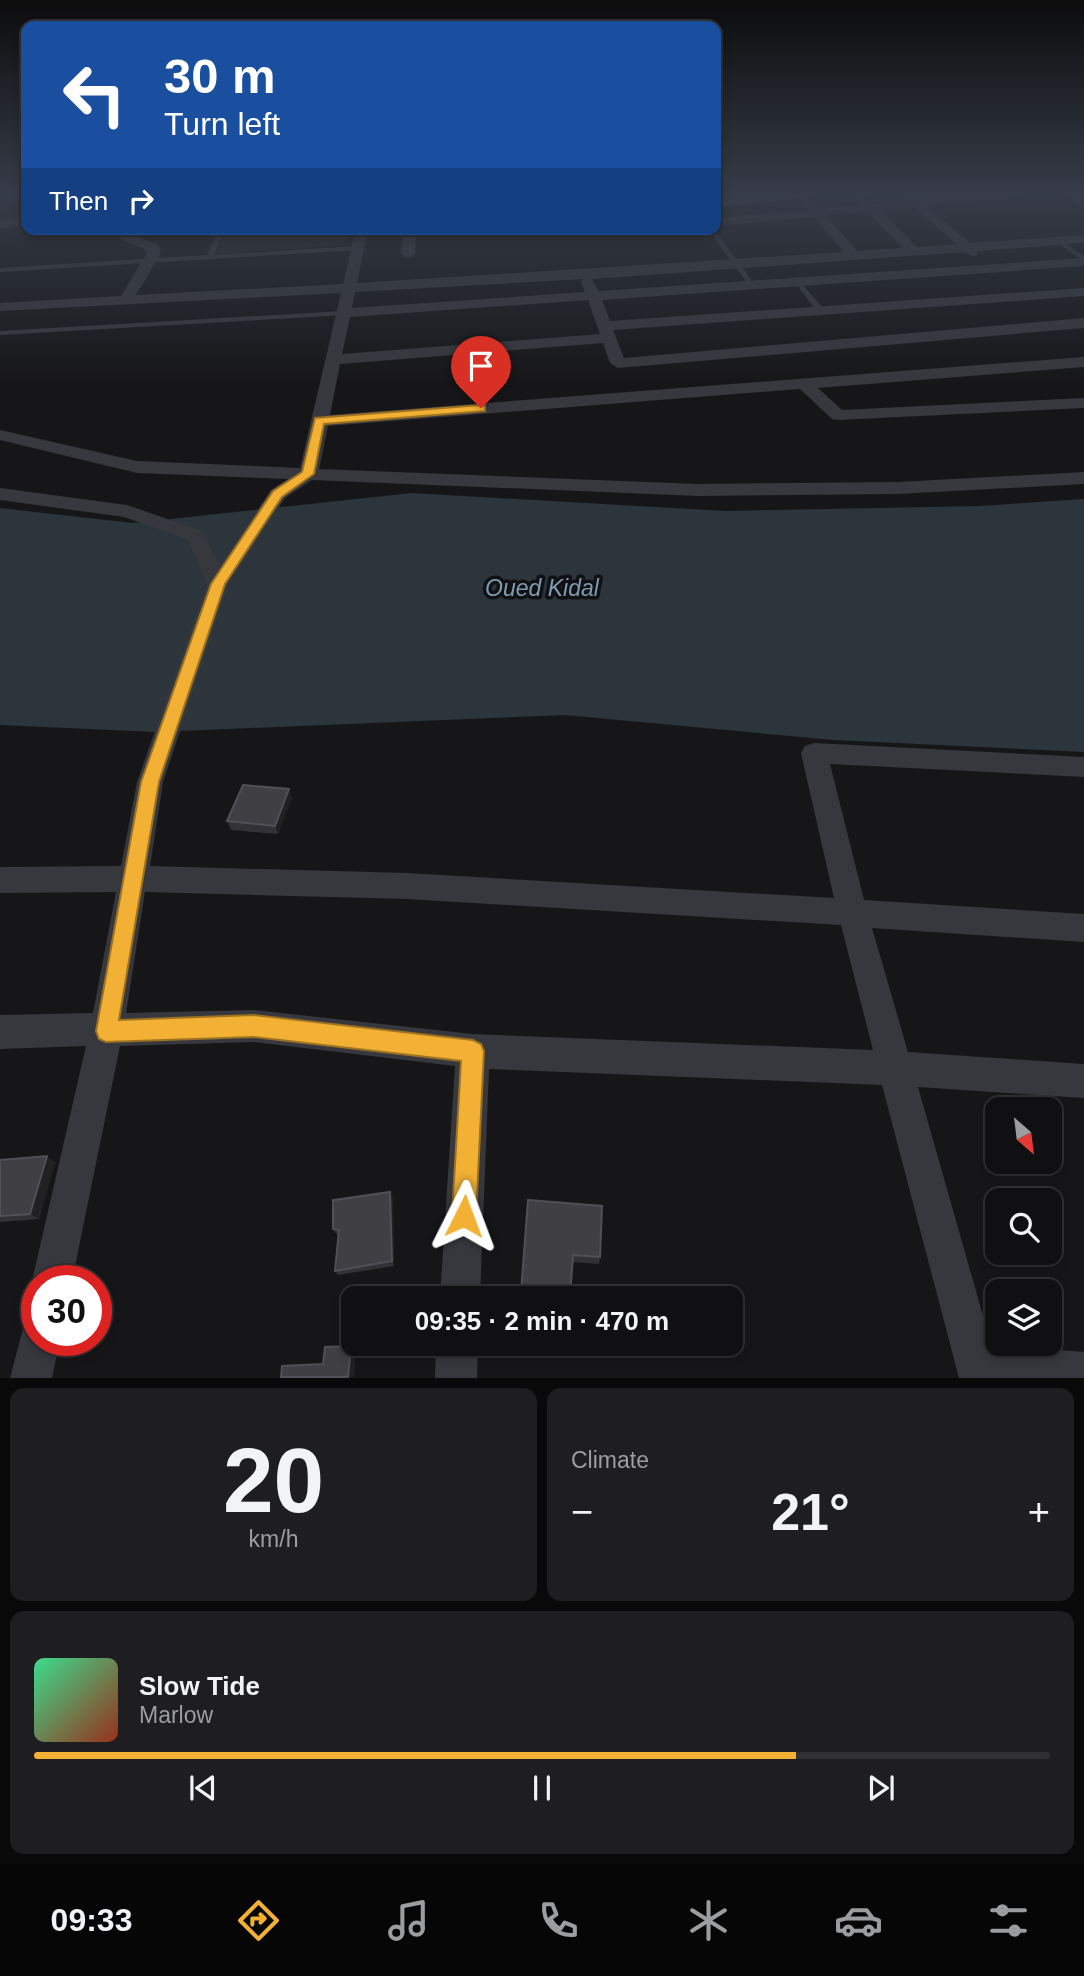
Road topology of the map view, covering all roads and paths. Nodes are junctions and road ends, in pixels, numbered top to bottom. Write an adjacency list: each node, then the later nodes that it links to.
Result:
1 (151, 257): 9 (street)
2 (219, 257): 7 (lane)
3 (356, 257): 16 (street)
4 (733, 257): 10 (lane)
5 (824, 257): 10 (street)
6 (979, 257): 11 (street)
7 (209, 258): 9 (lane)
8 (1084, 261): 11 (street)
9 (146, 263): 12 (lane); 20 (street)
10 (738, 264): 13 (street); 15 (lane)
11 (991, 267): 14 (street); 19 (street)
12 (0, 270)
13 (585, 275): 16 (street); 18 (street)
14 (799, 284): 15 (street); 22 (lane)
15 (752, 286): 18 (street)
16 (349, 288): 20 (street); 23 (street)
17 (1084, 292): 19 (street)
18 (594, 295): 23 (street); 26 (street)
19 (1024, 296): 22 (street); 25 (street)
20 (126, 300): 21 (street)
21 (0, 307)
22 (820, 310): 26 (street)
23 (343, 313): 27 (lane); 29 (street)
24 (1084, 323): 25 (street)
25 (1057, 325): 26 (street); 28 (street)
26 (607, 332): 29 (street)
27 (0, 333)
28 (1075, 341)
29 (333, 360): 33 (street)
30 (1084, 362): 31 (street)
31 (804, 384): 32 (street); 33 (street)
32 (1084, 402)
33 (319, 421): 35 (street)
34 (0, 435): 35 (street)
35 (308, 474): 36 (street); 38 (street)
36 (1084, 478)
37 (0, 494): 38 (street)
38 (218, 584): 40 (street)
39 (1084, 767): 42 (street)
40 (134, 878): 41 (street); 42 (street); 44 (street)
41 (0, 880)
42 (852, 914): 43 (street); 47 (street)
43 (1084, 928)
44 (106, 1031): 45 (street); 46 (street); 49 (street)
45 (0, 1032)
46 (473, 1051): 47 (street); 50 (street)
47 (895, 1068): 48 (street); 53 (street)
48 (1084, 1082)
49 (55, 1265)
50 (461, 1286)
51 (36, 1356): 55 (street)
52 (457, 1356): 56 (street)
53 (978, 1370): 54 (street)
54 (1084, 1373)
55 (31, 1377)
56 (456, 1377)

